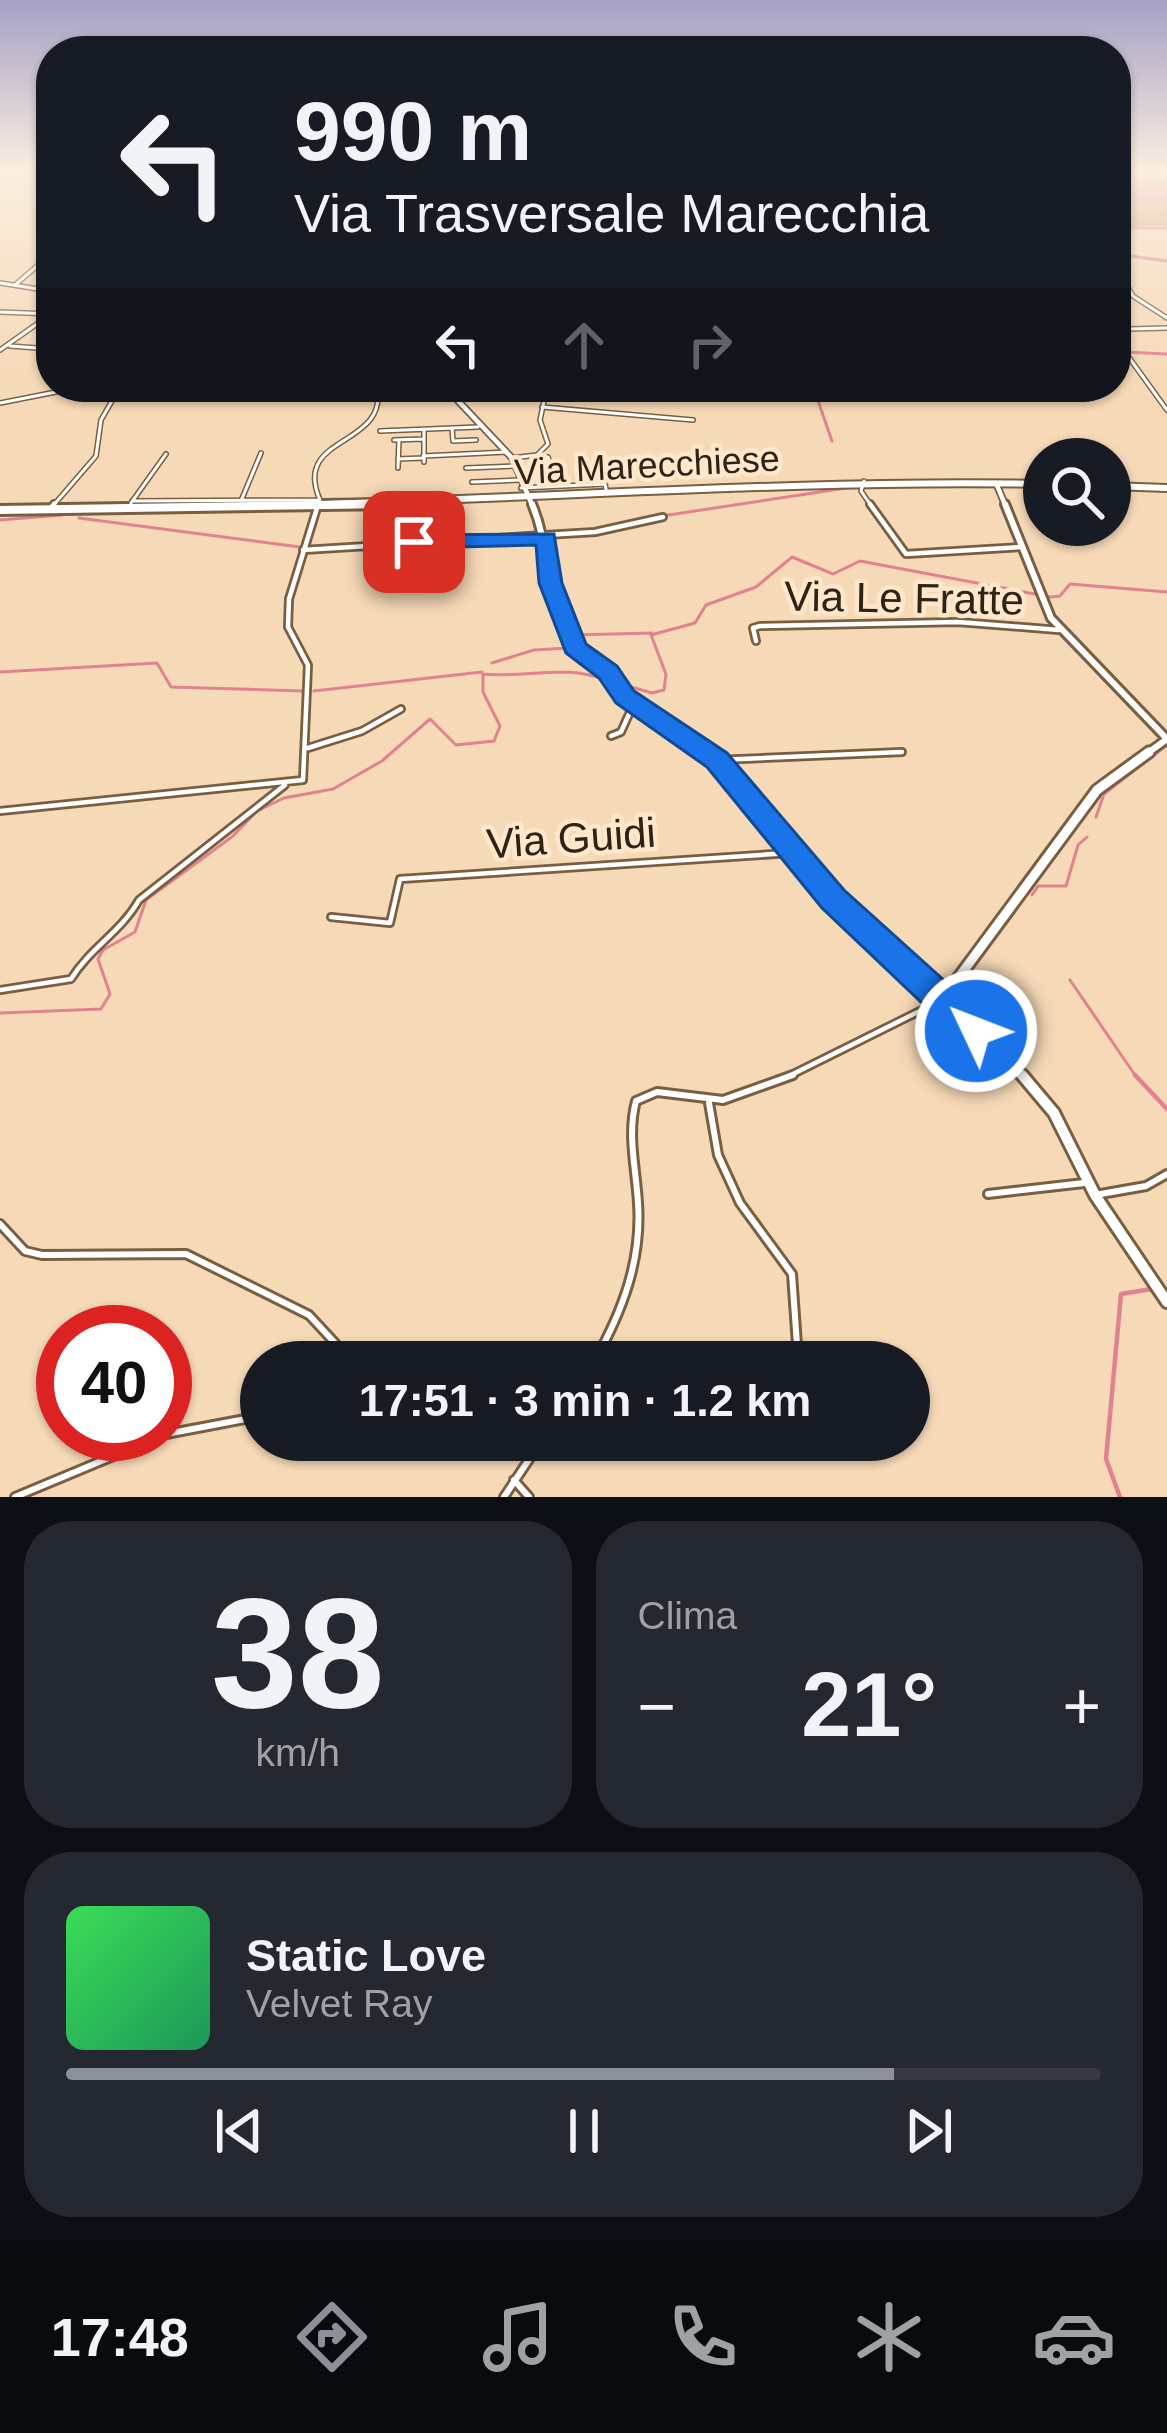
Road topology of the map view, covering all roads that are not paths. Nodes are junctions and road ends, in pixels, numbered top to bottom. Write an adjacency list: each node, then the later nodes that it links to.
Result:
1 (36, 267): 3 (street)
2 (0, 283): 3 (street)
3 (14, 286): 4 (street)
4 (36, 289)
5 (1131, 293): 8 (street)
6 (0, 312): 7 (street)
7 (36, 313)
8 (1167, 318)
9 (36, 325): 12 (street)
10 (1131, 328): 11 (street)
11 (1167, 328)
12 (4, 347): 13 (street)
13 (36, 348)
14 (1131, 360): 22 (street)
15 (36, 395): 20 (street)
16 (111, 402): 49 (street)
17 (380, 402): 48 (street)
18 (457, 402): 24 (street)
19 (543, 402): 21 (street)
20 (0, 403)
21 (542, 406): 23 (street); 32 (street)
22 (1167, 410)
23 (693, 420)
24 (478, 427): 25 (street); 33 (street)
25 (452, 428): 26 (street); 29 (street)
26 (424, 430): 27 (street); 28 (street)
27 (380, 431)
28 (424, 439): 34 (street); 35 (street)
29 (476, 440)
30 (261, 453): 46 (street)
31 (166, 454): 47 (street)
32 (533, 457): 33 (street); 38 (street)
33 (511, 458): 35 (street); 37 (street); 45 (street)
34 (398, 459): 35 (street); 36 (street)
35 (423, 459)
36 (398, 468)
37 (466, 468)
38 (553, 472)
39 (864, 481): 41 (main road, Via Marecchiese); 45 (main road, Via Marecchiese); 53 (street)
40 (472, 482): 45 (street)
41 (996, 483): 42 (main road, Via Marecchiese); 53 (street)
42 (1023, 484)
43 (1131, 487): 44 (main road)
44 (1167, 488)
45 (522, 489): 48 (main road, Via Marecchiese); 52 (street)
46 (242, 500): 47 (street); 48 (street)
47 (130, 504): 48 (main road, Via Marecchiese); 49 (main road, Via Marecchiese)
48 (320, 504): 54 (street)
49 (50, 508): 50 (main road, Via Marecchiese)
50 (0, 510)
51 (663, 518): 52 (street)
52 (547, 538): 54 (street); 57 (street)
53 (1021, 547): 55 (street)
54 (303, 550): 61 (street)
55 (1059, 631): 56 (street, Via Le Fratte); 60 (street, Via Le Fratte)
56 (756, 641)
57 (634, 703): 59 (street); 63 (street)
58 (401, 709): 61 (street)
59 (611, 736)
60 (1167, 739): 69 (street)
61 (305, 748): 64 (street)
62 (902, 752): 63 (street)
63 (717, 760): 66 (street)
64 (285, 785): 65 (street); 68 (street)
65 (0, 811)
66 (790, 853): 67 (street, Via Guidi); 69 (street)
67 (331, 917)
68 (0, 990)
69 (941, 1000): 71 (street); 72 (street)
70 (1025, 1026): 71 (street)
71 (976, 1031): 74 (street)
72 (709, 1103): 80 (street); 81 (street)
73 (1167, 1174): 76 (street)
74 (1088, 1183): 75 (street); 76 (street)
75 (988, 1194)
76 (1095, 1195): 78 (street)
77 (0, 1224): 79 (street)
78 (1167, 1302)
79 (333, 1341)
80 (604, 1341)
81 (797, 1341)
82 (240, 1416): 85 (street)
83 (527, 1461): 84 (street)
84 (514, 1480): 86 (street); 87 (street)
85 (15, 1497)
86 (504, 1497)
87 (529, 1497)

